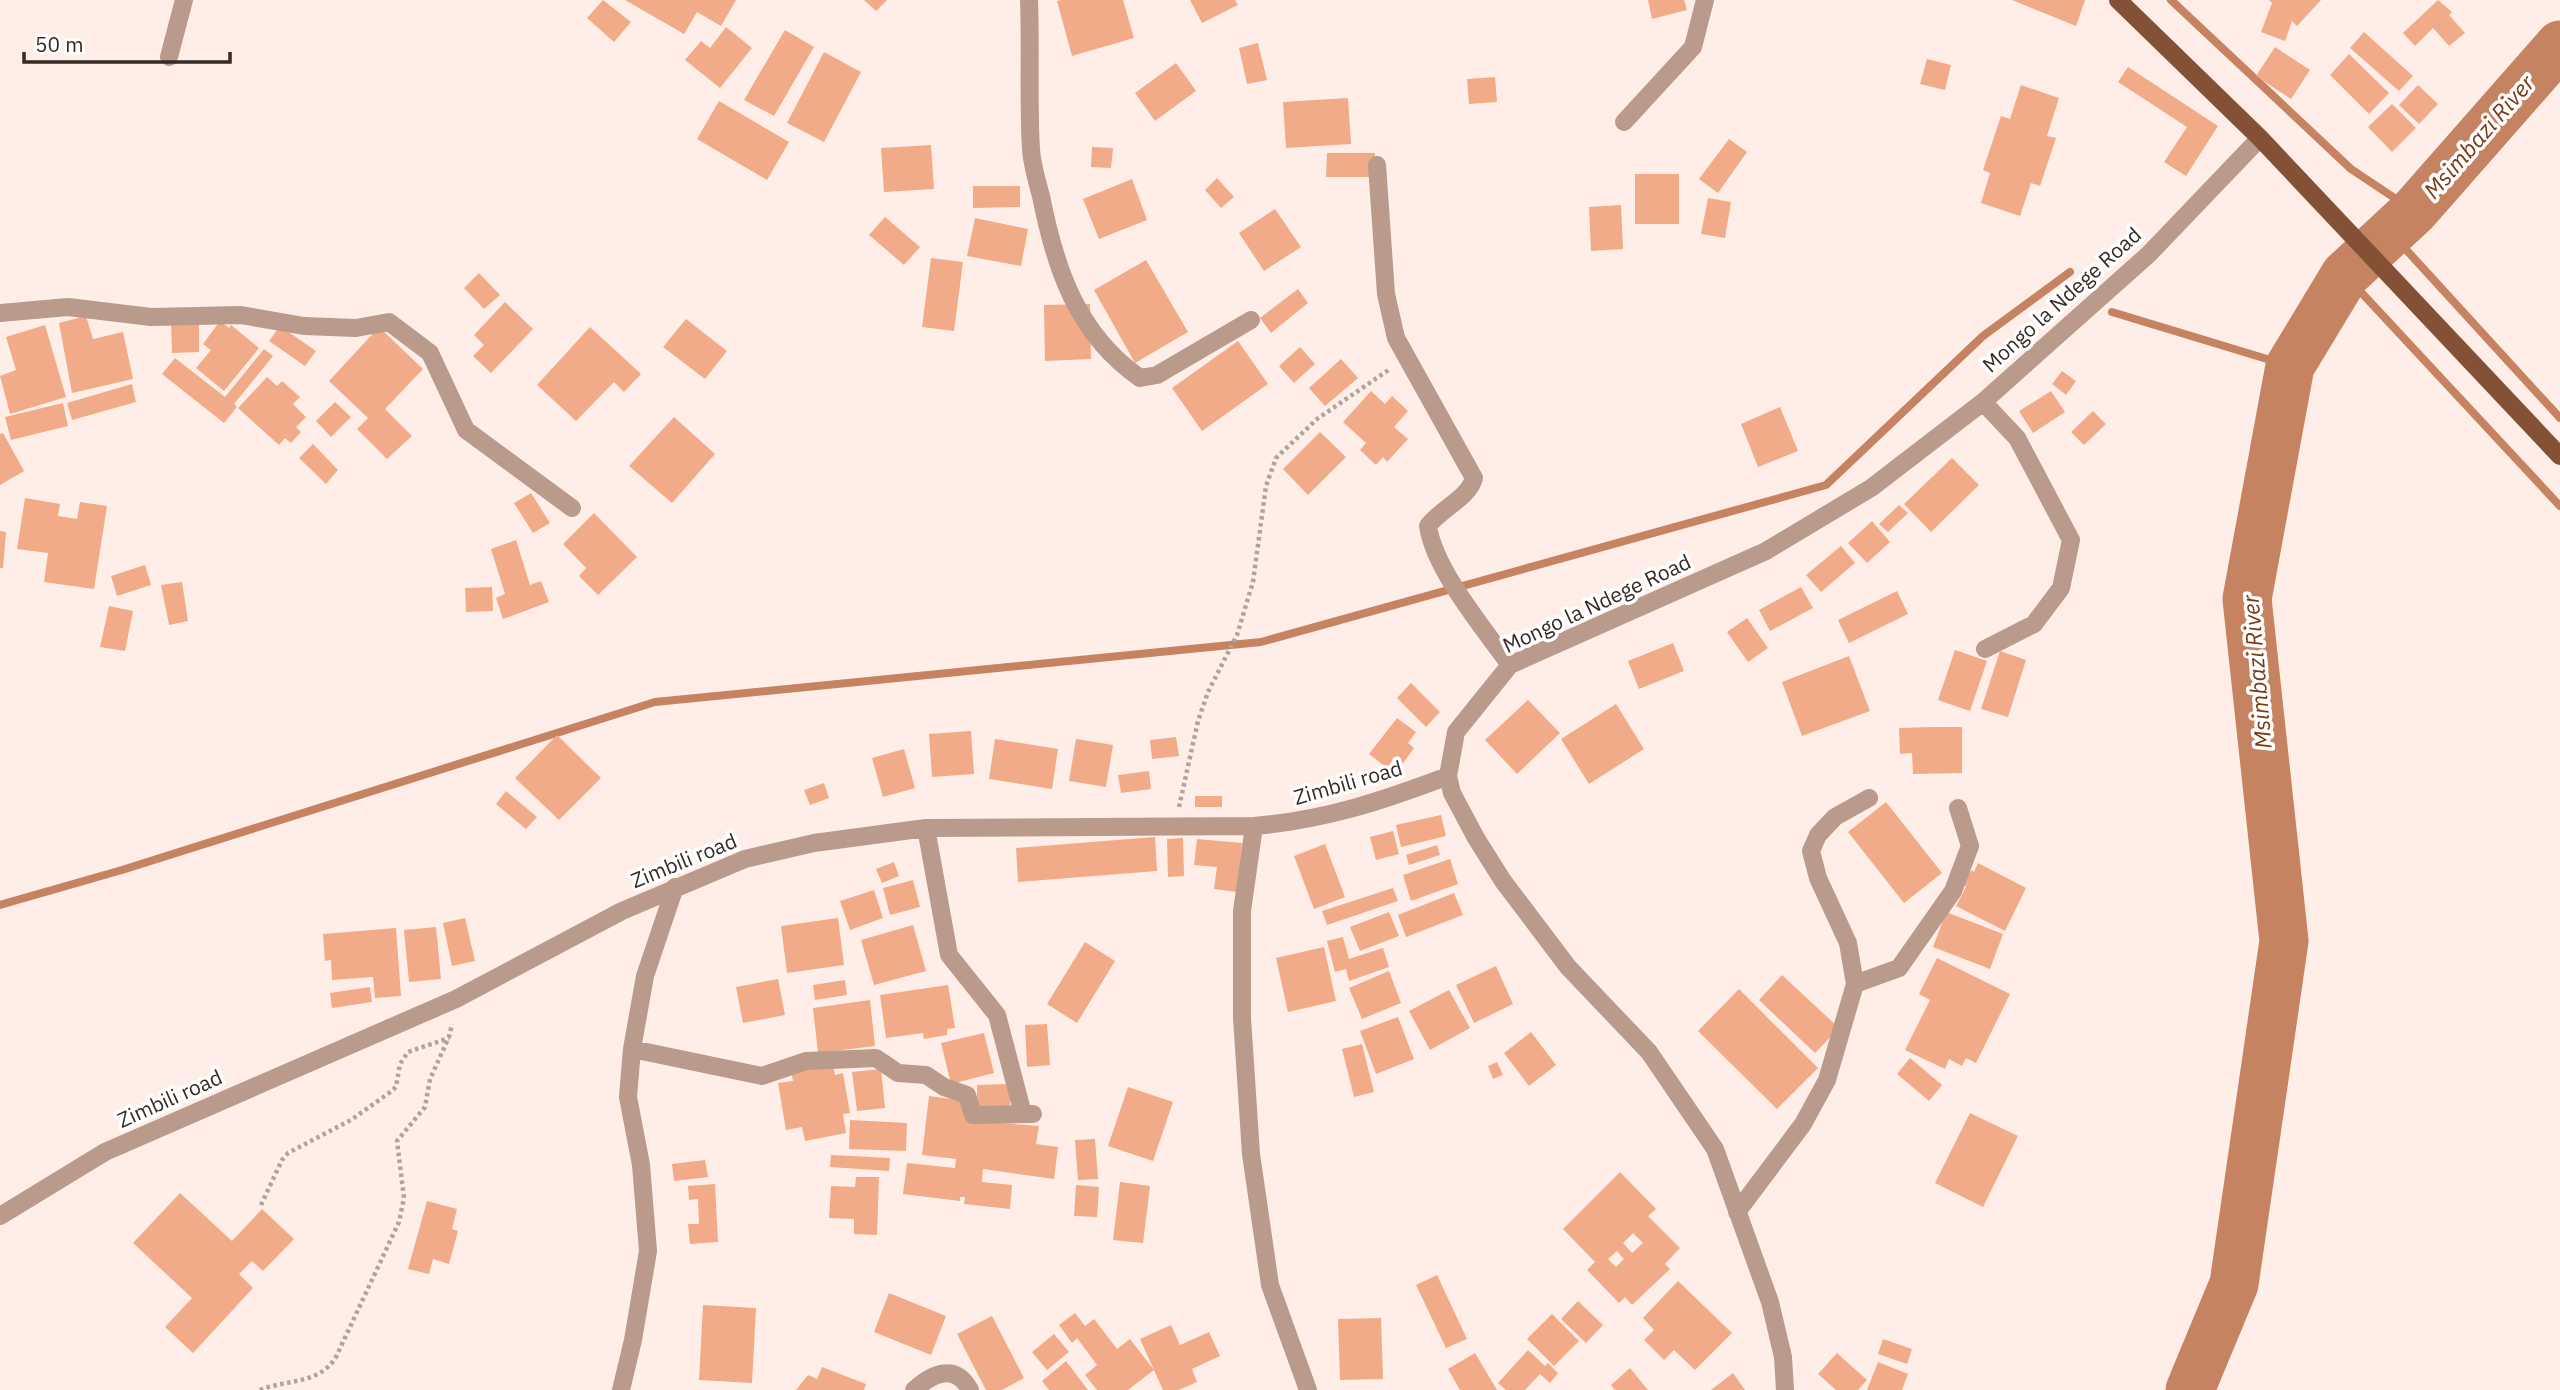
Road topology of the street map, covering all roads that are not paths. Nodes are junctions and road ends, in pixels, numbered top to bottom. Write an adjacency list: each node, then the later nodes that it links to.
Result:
1 (184, 0): 5 (street)
2 (1029, 0): 10 (street)
3 (1705, 0): 6 (street)
4 (2118, 0): 7 (main road)
5 (169, 57)
6 (1624, 121)
7 (2260, 138): 11 (street, Mongo la Ndege Road); 12 (main road)
8 (1377, 165): 15 (street)
9 (0, 313): 13 (street)
10 (1251, 320)
11 (1983, 402): 14 (street); 15 (street, Mongo la Ndege Road)
12 (2560, 456)
13 (572, 508)
14 (1985, 649)
15 (1510, 666): 16 (street, Mongo la Ndege Road)
16 (1448, 776): 19 (street, Zimbili road); 24 (street)
17 (1869, 798): 22 (street)
18 (1958, 808): 22 (street)
19 (1254, 826): 20 (street, Zimbili road); 29 (street)
20 (926, 828): 21 (street, Zimbili road); 23 (street)
21 (675, 887): 23 (street); 25 (street, Zimbili road)
22 (1855, 984): 24 (street)
23 (632, 1049): 26 (street)
24 (1737, 1212): 30 (street)
25 (0, 1216)
26 (621, 1390)
27 (914, 1390): 28 (street)
28 (970, 1390)
29 (1308, 1390)
30 (1785, 1390)

